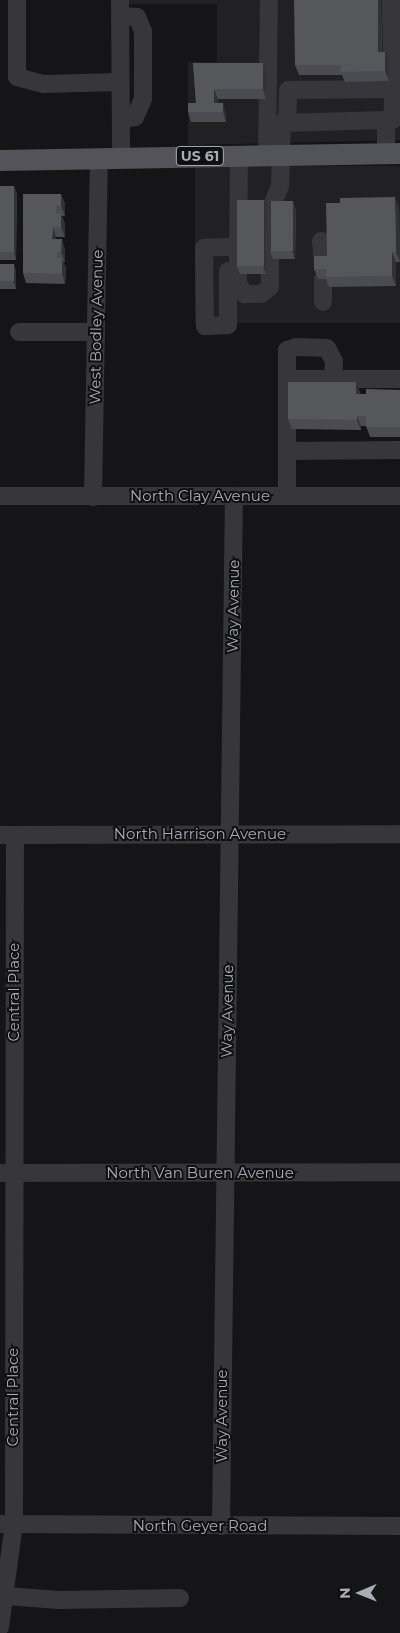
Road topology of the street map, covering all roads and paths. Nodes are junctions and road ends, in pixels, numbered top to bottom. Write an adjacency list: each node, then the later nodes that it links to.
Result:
1 (17, 0): 5 (street)
2 (269, 0): 11 (street)
3 (391, 0): 6 (street)
4 (120, 8): 5 (street); 7 (street)
5 (120, 82): 7 (street)
6 (392, 89): 8 (street); 9 (street)
7 (120, 120): 14 (street)
8 (393, 120): 9 (street); 10 (street)
9 (287, 123): 11 (street)
10 (393, 153): 11 (main road, US 61)
11 (274, 155): 12 (main road, US 61); 12 (street)
12 (234, 156): 14 (main road, US 61); 17 (street)
13 (99, 158): 14 (main road, US 61); 15 (main road, US 61); 20 (street, West Bodley Avenue)
14 (121, 158)
15 (0, 160)
16 (320, 241): 18 (street)
17 (228, 247)
18 (324, 302)
19 (19, 332): 20 (street)
20 (96, 332): 30 (street, West Bodley Avenue)
21 (287, 379): 23 (street); 23 (street); 25 (street)
22 (400, 379): 23 (street)
23 (333, 381)
24 (400, 450): 25 (street)
25 (287, 451): 28 (street)
26 (0, 496): 30 (street, North Clay Avenue)
27 (234, 496): 28 (street, North Clay Avenue); 30 (street, North Clay Avenue); 31 (street, Way Avenue)
28 (287, 496): 29 (street, North Clay Avenue)
29 (400, 496)
30 (93, 497)
31 (229, 834): 32 (street, North Harrison Avenue); 33 (street, North Harrison Avenue); 36 (street, Way Avenue)
32 (400, 834)
33 (7, 835): 35 (street, Central Place)
34 (400, 1172): 36 (street, North Van Buren Avenue)
35 (6, 1173): 36 (street, North Van Buren Avenue); 37 (street, Central Place)
36 (224, 1173): 38 (street, Way Avenue)
37 (7, 1524): 38 (street, North Geyer Road); 40 (street, Central Place)
38 (222, 1526): 39 (street, North Geyer Road)
39 (400, 1526)
40 (6, 1596): 41 (street); 42 (street, Central Place)
41 (180, 1598)
42 (0, 1627)

